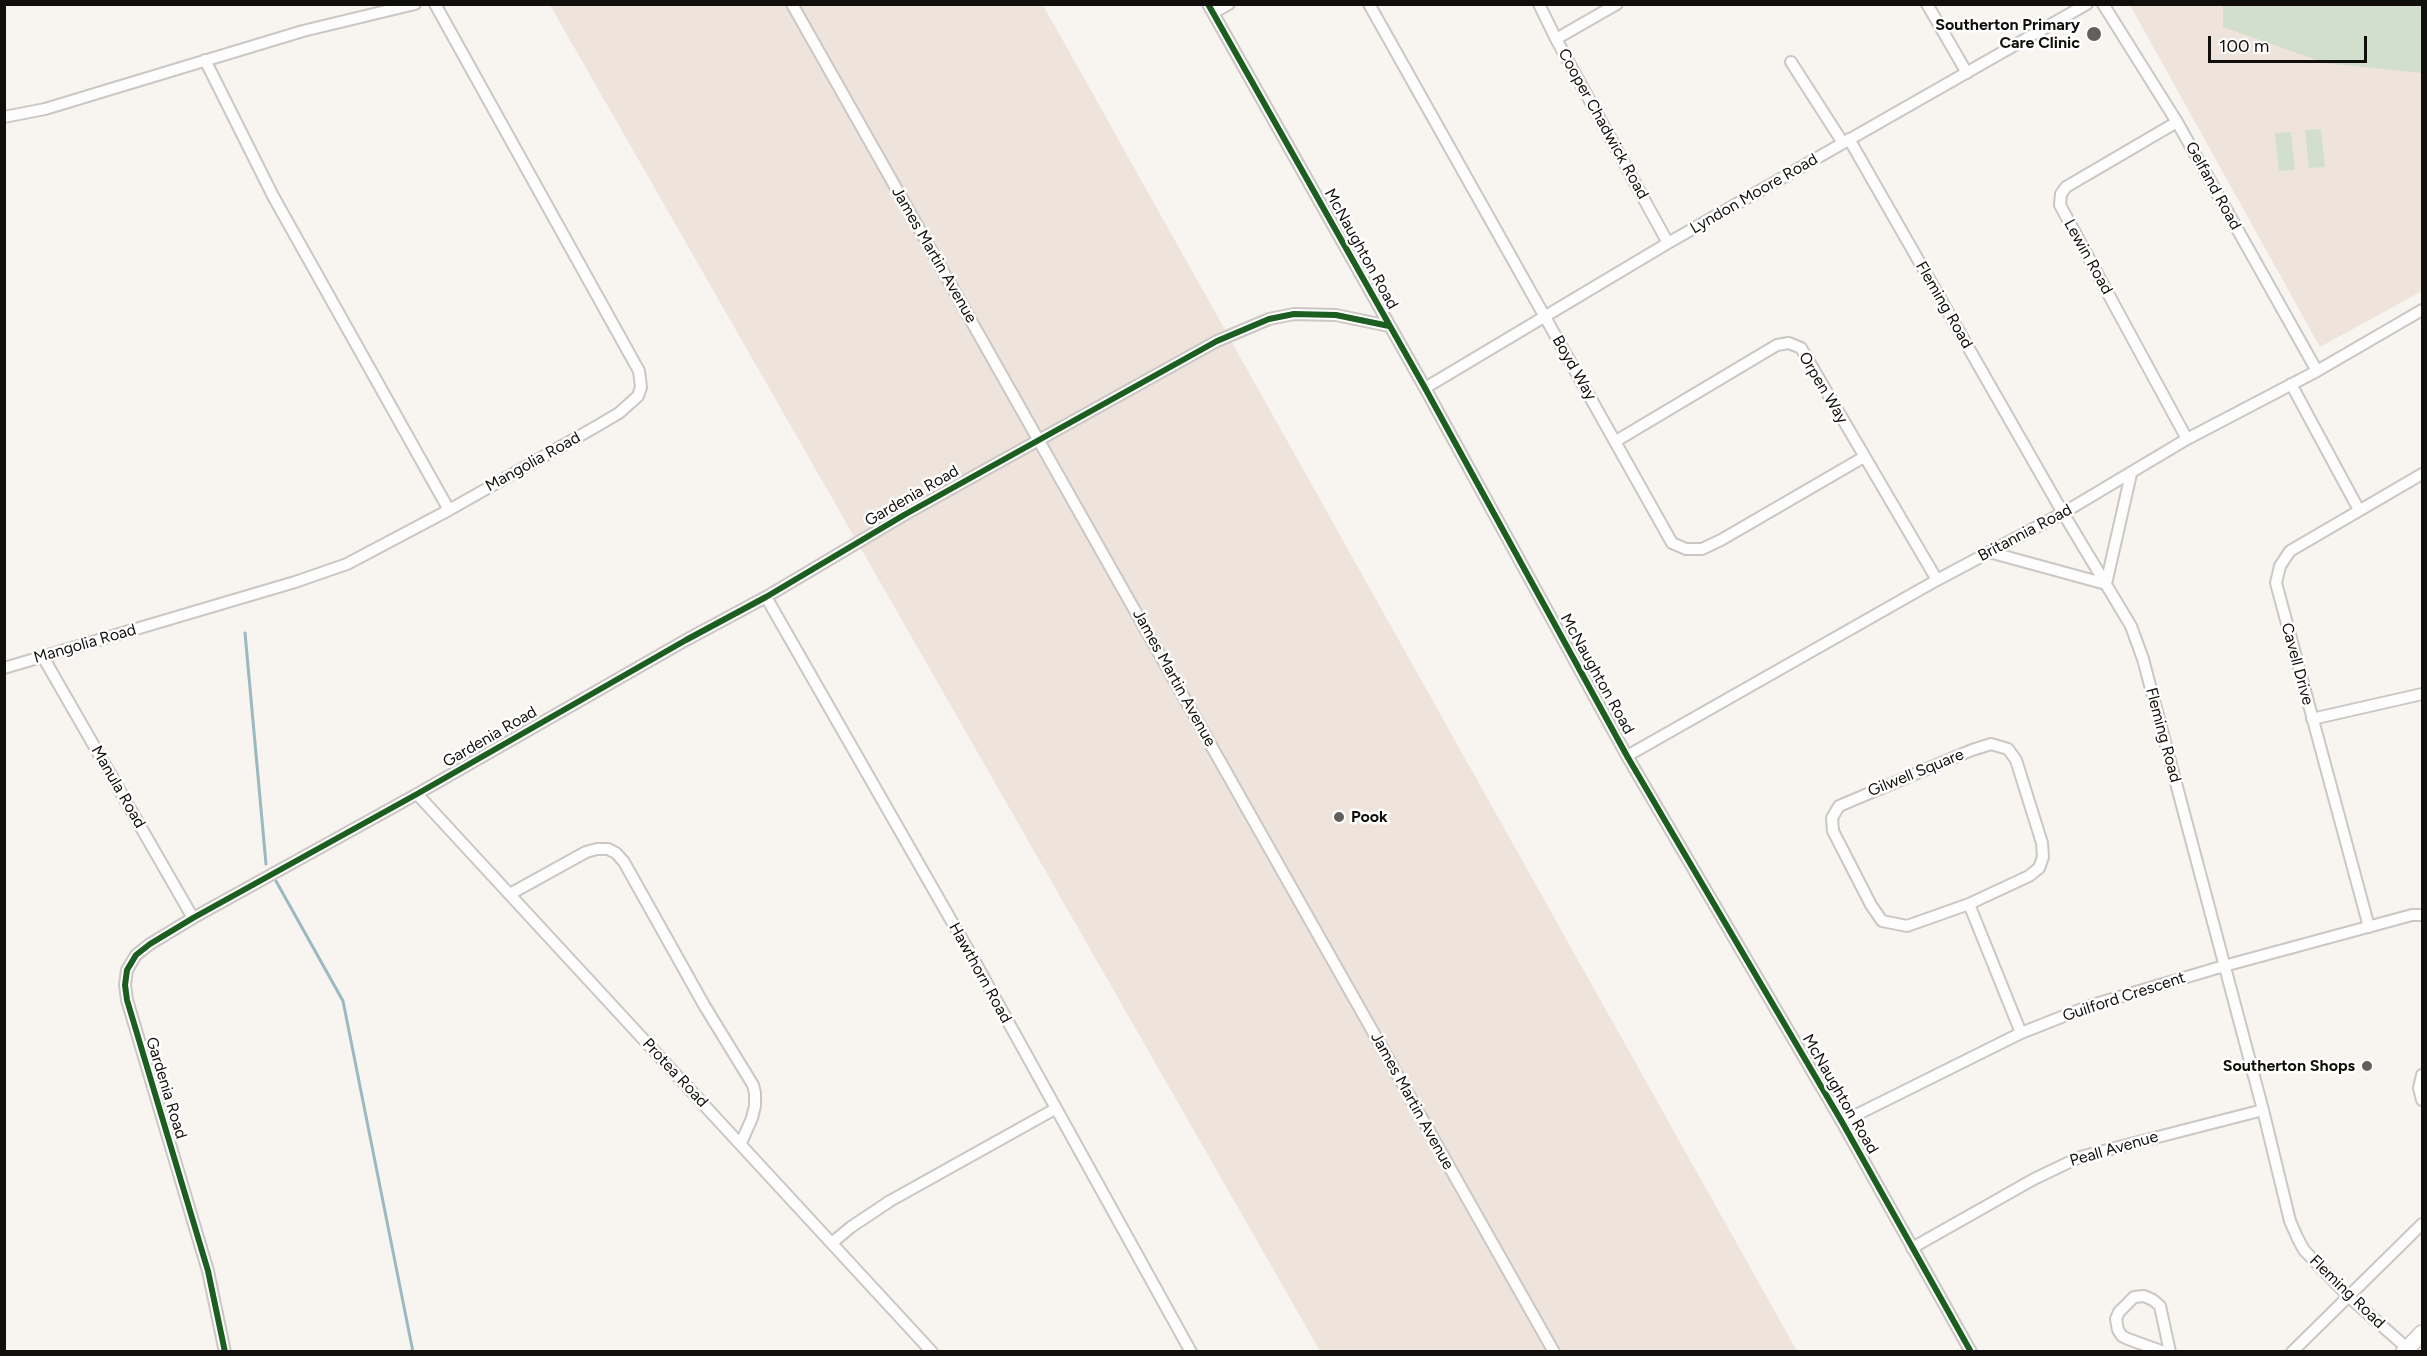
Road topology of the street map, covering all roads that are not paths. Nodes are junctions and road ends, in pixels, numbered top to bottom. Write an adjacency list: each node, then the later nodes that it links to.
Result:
1 (415, 4): 13 (street)
2 (435, 4): 32 (street, Mangolia Road)
3 (792, 4): 27 (street, James Martin Avenue)
4 (1229, 4): 11 (street)
5 (1369, 4): 21 (street, Boyd Way)
6 (1539, 4): 12 (street, Cooper Chadwick Road)
7 (1617, 4): 12 (street)
8 (1927, 4): 15 (street)
9 (2087, 4): 15 (street, Lyndon Moore Road)
10 (2103, 4): 17 (street, Gelfand Road)
11 (1210, 9): 22 (street, McNaughton Road)
12 (1556, 39): 19 (street, Cooper Chadwick Road)
13 (205, 60): 16 (street); 32 (street)
14 (1791, 62): 18 (street, Fleming Road)
15 (1967, 73): 18 (street, Lyndon Moore Road)
16 (4, 117)
17 (2177, 122): 23 (street, Gelfand Road); 26 (street, Lewin Road)
18 (1846, 141): 19 (street, Lyndon Moore Road); 34 (street, Fleming Road)
19 (1668, 243): 21 (street, Lyndon Moore Road)
20 (2422, 309): 23 (street, Britannia Road)
21 (1545, 318): 25 (street, Lyndon Moore Road); 28 (street, Boyd Way)
22 (1389, 326): 25 (street, McNaughton Road); 27 (street, Gardenia Road)
23 (2317, 370): 24 (street, Britannia Road)
24 (2290, 384): 26 (street, Britannia Road); 33 (street)
25 (1425, 388): 43 (street, McNaughton Road)
26 (2187, 439): 30 (street, Britannia Road)
27 (1040, 440): 38 (street, Gardenia Road); 67 (street, James Martin Avenue)
28 (1616, 441): 29 (street, Boyd Way); 29 (street, Orpen Way)
29 (1864, 457): 36 (street, Orpen Way)
30 (2132, 474): 34 (street, Britannia Road); 37 (street)
31 (2422, 474): 33 (street, Cavell Drive)
32 (449, 510): 39 (street, Mangolia Road)
33 (2359, 510): 42 (street, Cavell Drive)
34 (2063, 513): 35 (street, Britannia Road); 37 (street, Fleming Road)
35 (1989, 552): 36 (street, Britannia Road); 37 (street)
36 (1937, 580): 43 (street, Britannia Road)
37 (2106, 584): 50 (street, Fleming Road)
38 (766, 597): 44 (street, Gardenia Road); 54 (street, Hawthorn Road)
39 (44, 657): 40 (street, Mangolia Road); 48 (street, Manula Road)
40 (4, 668)
41 (2422, 694): 42 (street)
42 (2312, 720): 49 (street, Cavell Drive)
43 (1627, 756): 56 (street, McNaughton Road)
44 (417, 794): 45 (street, Protea Road); 48 (street, Gardenia Road)
45 (510, 894): 57 (street, Protea Road); 57 (street)
46 (1969, 904): 46 (street, Gilwell Square); 51 (street)
47 (2422, 915): 49 (street, Guilford Crescent)
48 (193, 918): 64 (street, Gardenia Road)
49 (2369, 927): 50 (street, Guilford Crescent)
50 (2224, 966): 51 (street, Guilford Crescent); 55 (street, Fleming Road)
51 (2021, 1033): 56 (street, Guilford Crescent)
52 (2422, 1075): 53 (street)
53 (2422, 1100)
54 (1055, 1109): 59 (street); 66 (street, Hawthorn Road)
55 (2263, 1110): 60 (street, Peall Avenue); 61 (street, Fleming Road)
56 (1842, 1122): 60 (street, McNaughton Road)
57 (741, 1143): 59 (street, Protea Road)
58 (2422, 1224): 61 (street)
59 (833, 1242): 65 (street, Protea Road)
60 (1912, 1248): 68 (street, McNaughton Road)
61 (2348, 1296): 63 (street, Fleming Road); 71 (street)
62 (2422, 1333): 63 (street)
63 (2405, 1350)
64 (225, 1352)
65 (932, 1352)
66 (1191, 1352)
67 (1554, 1352)
68 (1971, 1352)
69 (2164, 1352): 70 (street)
70 (2170, 1352)
71 (2292, 1352)

